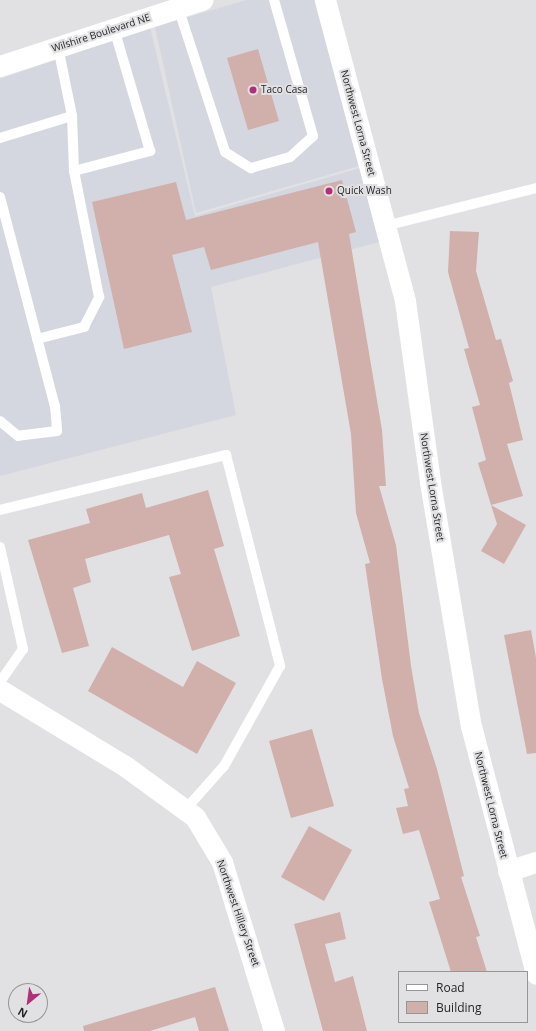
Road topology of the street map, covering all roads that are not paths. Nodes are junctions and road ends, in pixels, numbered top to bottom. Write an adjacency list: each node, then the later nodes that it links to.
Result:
1 (202, 0): 4 (street, Wilshire Boulevard NE)
2 (274, 0): 4 (lane)
3 (325, 0): 13 (street, Northwest Lorna Street)
4 (178, 8): 5 (street, Wilshire Boulevard NE)
5 (114, 29): 6 (street, Wilshire Boulevard NE); 10 (lane)
6 (58, 47): 7 (street, Wilshire Boulevard NE); 8 (lane)
7 (0, 66)
8 (72, 116): 9 (lane); 10 (lane)
9 (0, 138)
10 (74, 171): 14 (lane)
11 (536, 188): 13 (lane)
12 (0, 197): 14 (lane)
13 (385, 226): 22 (street, Northwest Lorna Street)
14 (37, 339): 15 (lane)
15 (0, 421)
16 (0, 510): 20 (lane)
17 (0, 547): 18 (lane)
18 (0, 682)
19 (0, 690): 20 (street, Northwest Hillery Street)
20 (185, 810): 24 (street, Northwest Hillery Street)
21 (536, 862): 22 (street)
22 (508, 871): 23 (street, Northwest Lorna Street)
23 (536, 974)
24 (274, 1031)

